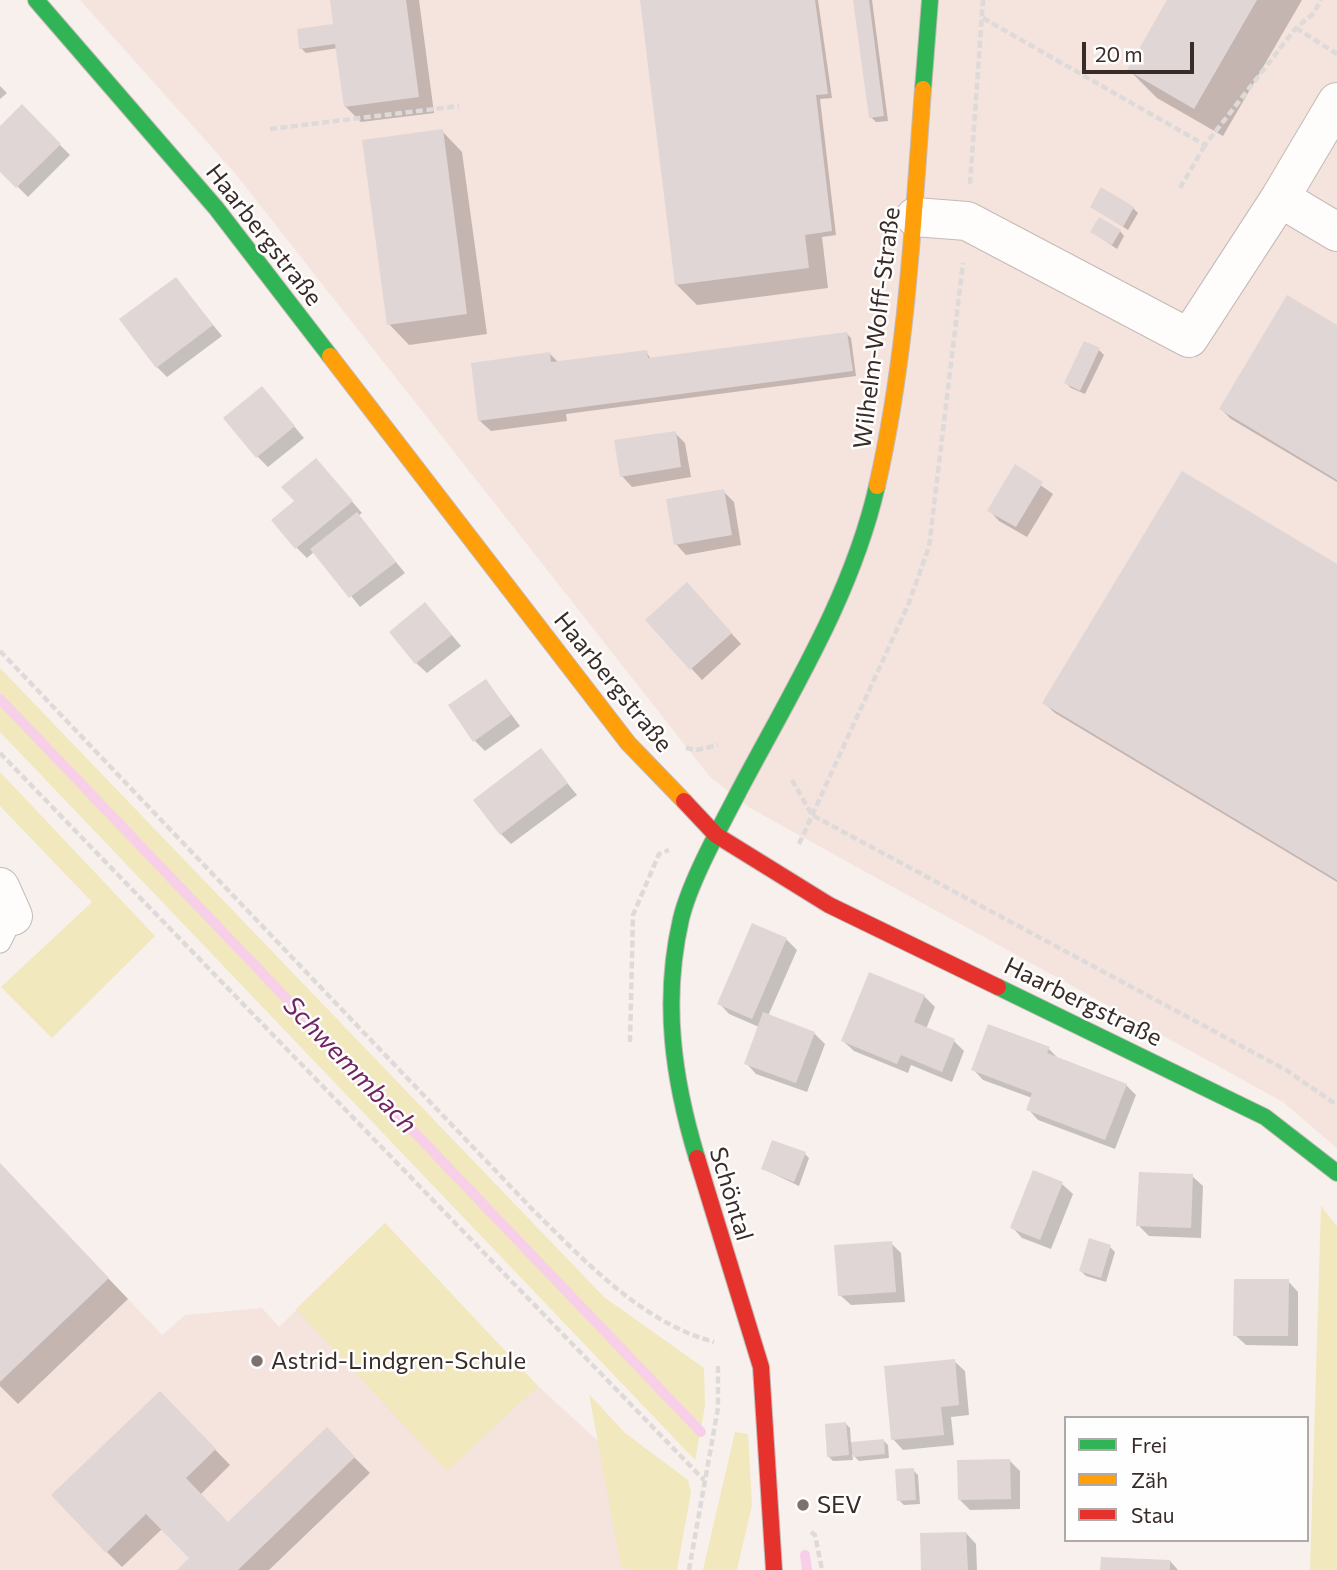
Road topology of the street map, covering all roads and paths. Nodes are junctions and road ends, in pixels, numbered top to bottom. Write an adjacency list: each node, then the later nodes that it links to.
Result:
1 (36, 0): 18 (main road, Haarbergstraße)
2 (930, 0): 13 (main road, Wilhelm-Wolff-Straße)
3 (1321, 0): 5 (path)
4 (984, 18): 10 (path)
5 (1296, 28): 6 (path); 10 (path)
6 (1337, 54)
7 (1337, 102): 12 (street)
8 (459, 106): 9 (path)
9 (270, 129)
10 (1205, 145): 11 (path)
11 (1180, 188)
12 (1280, 198): 13 (street); 14 (street)
13 (915, 217): 18 (main road, Wilhelm-Wolff-Straße)
14 (1337, 232)
15 (0, 651): 21 (path)
16 (0, 753): 22 (path)
17 (792, 780): 19 (path)
18 (716, 835): 20 (main road, Haarbergstraße); 23 (main road, Schöntal)
19 (1337, 1105)
20 (1337, 1173)
21 (719, 1343)
22 (704, 1480)
23 (774, 1570)

